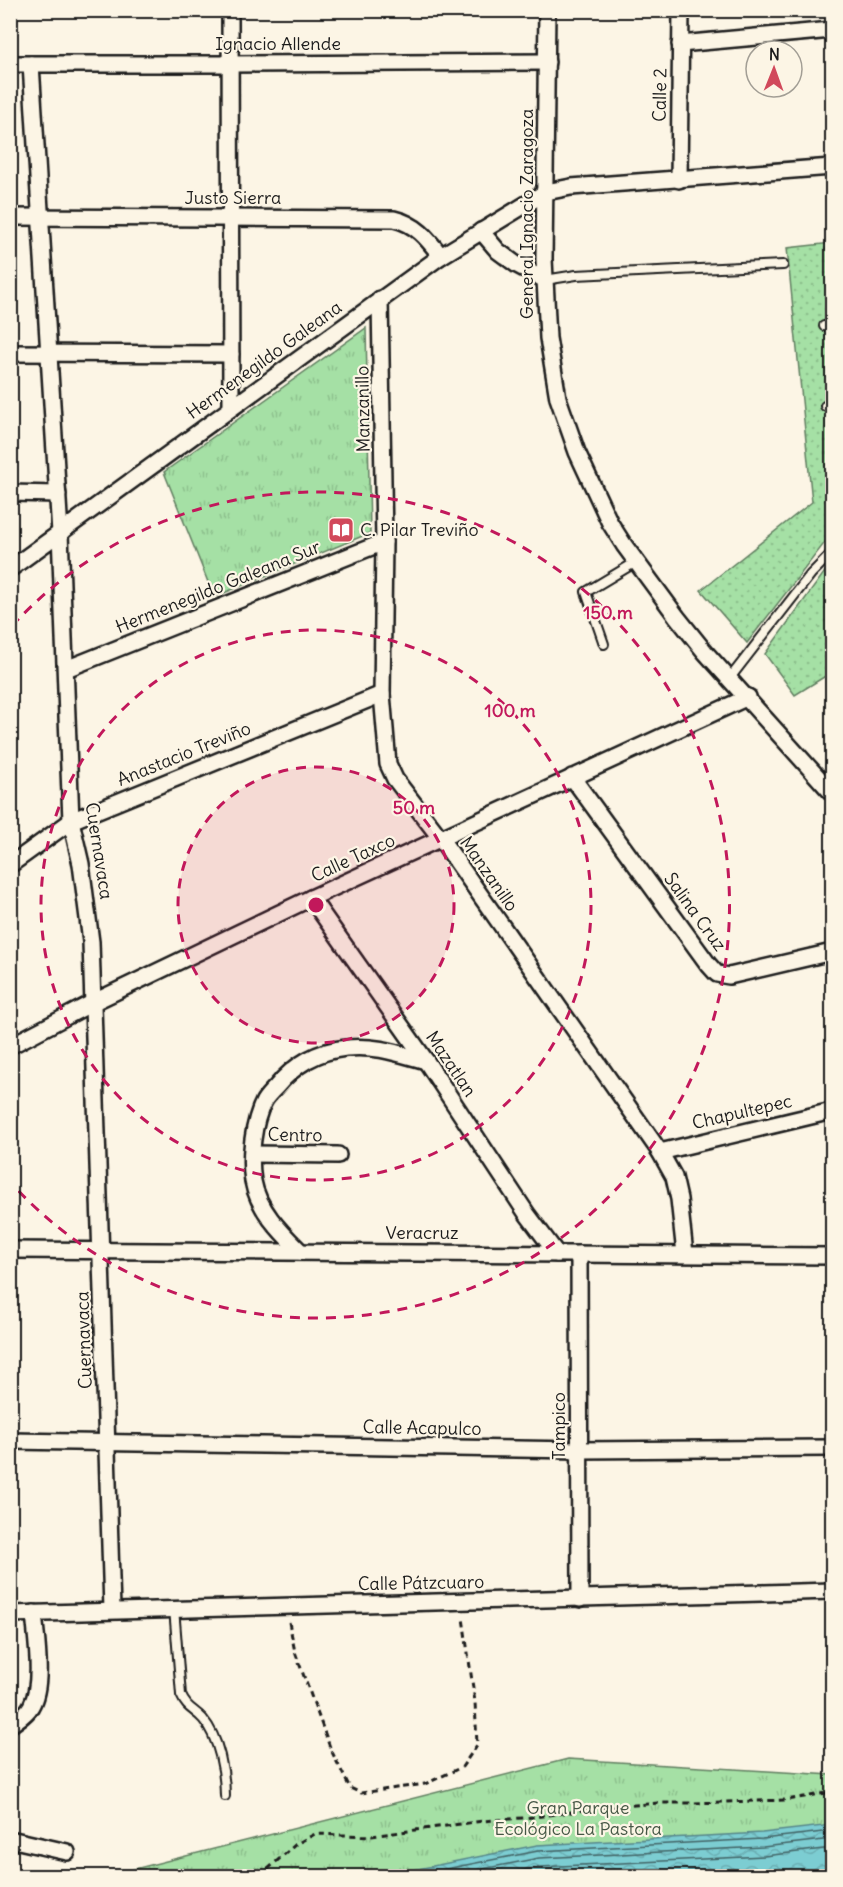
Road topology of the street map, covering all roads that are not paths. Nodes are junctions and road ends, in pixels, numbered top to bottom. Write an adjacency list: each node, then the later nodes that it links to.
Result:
1 (230, 10): 9 (street)
2 (547, 10): 6 (street, General Ignacio Zaragoza)
3 (681, 10): 5 (street, Calle 2)
4 (832, 30): 5 (street)
5 (680, 44): 11 (street, Calle 2)
6 (547, 62): 9 (street, Ignacio Allende); 12 (street, General Ignacio Zaragoza)
7 (10, 64): 8 (street, Ignacio Allende)
8 (31, 64): 9 (street, Ignacio Allende); 14 (street, Cuernavaca)
9 (230, 64): 15 (street)
10 (832, 167): 11 (street)
11 (679, 180): 12 (street)
12 (546, 192): 16 (street, Hermenegildo Galeana); 19 (street, General Ignacio Zaragoza)
13 (10, 217): 14 (street, Justo Sierra)
14 (39, 217): 15 (street, Justo Sierra); 22 (street, Cuernavaca)
15 (231, 217): 17 (street, Justo Sierra); 23 (street)
16 (481, 231): 17 (street, Hermenegildo Galeana); 19 (street)
17 (441, 256): 20 (street, Hermenegildo Galeana)
18 (783, 265): 19 (lane)
19 (545, 280): 30 (street, General Ignacio Zaragoza)
20 (380, 299): 24 (street, Hermenegildo Galeana); 28 (street, Manzanillo)
21 (10, 353): 22 (street)
22 (48, 353): 23 (street); 26 (street, Cuernavaca)
23 (231, 354): 24 (street)
24 (231, 408): 27 (street, Hermenegildo Galeana)
25 (10, 493): 26 (street)
26 (58, 494): 27 (street, Cuernavaca)
27 (60, 533): 31 (street, Hermenegildo Galeana); 33 (street, Cuernavaca)
28 (384, 542): 33 (street, Hermenegildo Galeana Sur); 35 (street, Manzanillo)
29 (832, 553): 34 (lane)
30 (636, 562): 32 (lane); 34 (street, General Ignacio Zaragoza)
31 (10, 569)
32 (604, 644)
33 (66, 669): 39 (street, Cuernavaca)
34 (730, 678): 36 (street, General Ignacio Zaragoza)
35 (382, 694): 39 (street, Anastacio Treviño); 40 (street, Manzanillo)
36 (748, 697): 37 (street, Calle Taxco); 38 (street, General Ignacio Zaragoza)
37 (572, 777): 40 (street, Calle Taxco); 43 (street, Salina Cruz)
38 (832, 793)
39 (71, 821): 41 (street, Anastacio Treviño); 44 (street, Cuernavaca)
40 (441, 839): 42 (street, Calle Taxco); 48 (street, Manzanillo)
41 (10, 865)
42 (311, 898): 44 (street, Calle Taxco); 46 (street, Mazatlan)
43 (832, 952)
44 (94, 1002): 45 (street, Calle Taxco); 52 (street, Cuernavaca)
45 (10, 1046)
46 (426, 1060): 49 (street); 54 (street, Mazatlan)
47 (832, 1111): 48 (street, Chapultepec)
48 (660, 1152): 56 (street, Manzanillo)
49 (252, 1154): 50 (street, Centro); 53 (street)
50 (338, 1155)
51 (10, 1250): 52 (street, Veracruz)
52 (101, 1251): 53 (street, Veracruz); 59 (street, Cuernavaca)
53 (301, 1252): 54 (street, Veracruz)
54 (556, 1254): 55 (street, Veracruz)
55 (579, 1254): 56 (street, Veracruz); 61 (street, Tampico)
56 (685, 1254): 57 (street, Veracruz)
57 (832, 1256)
58 (10, 1441): 59 (street, Calle Acapulco)
59 (106, 1442): 61 (street, Calle Acapulco); 65 (street, Cuernavaca)
60 (832, 1448): 61 (street, Calle Acapulco)
61 (579, 1450): 63 (street, Tampico)
62 (832, 1591): 63 (street, Calle Pátzcuaro)
63 (579, 1599): 64 (street, Calle Pátzcuaro)
64 (174, 1608): 65 (street, Calle Pátzcuaro); 69 (lane)
65 (112, 1610): 66 (street, Calle Pátzcuaro)
66 (34, 1613): 67 (street, Calle Pátzcuaro); 68 (street)
67 (10, 1614)
68 (10, 1725)
69 (225, 1796)
70 (10, 1839): 71 (street)
71 (67, 1852)

